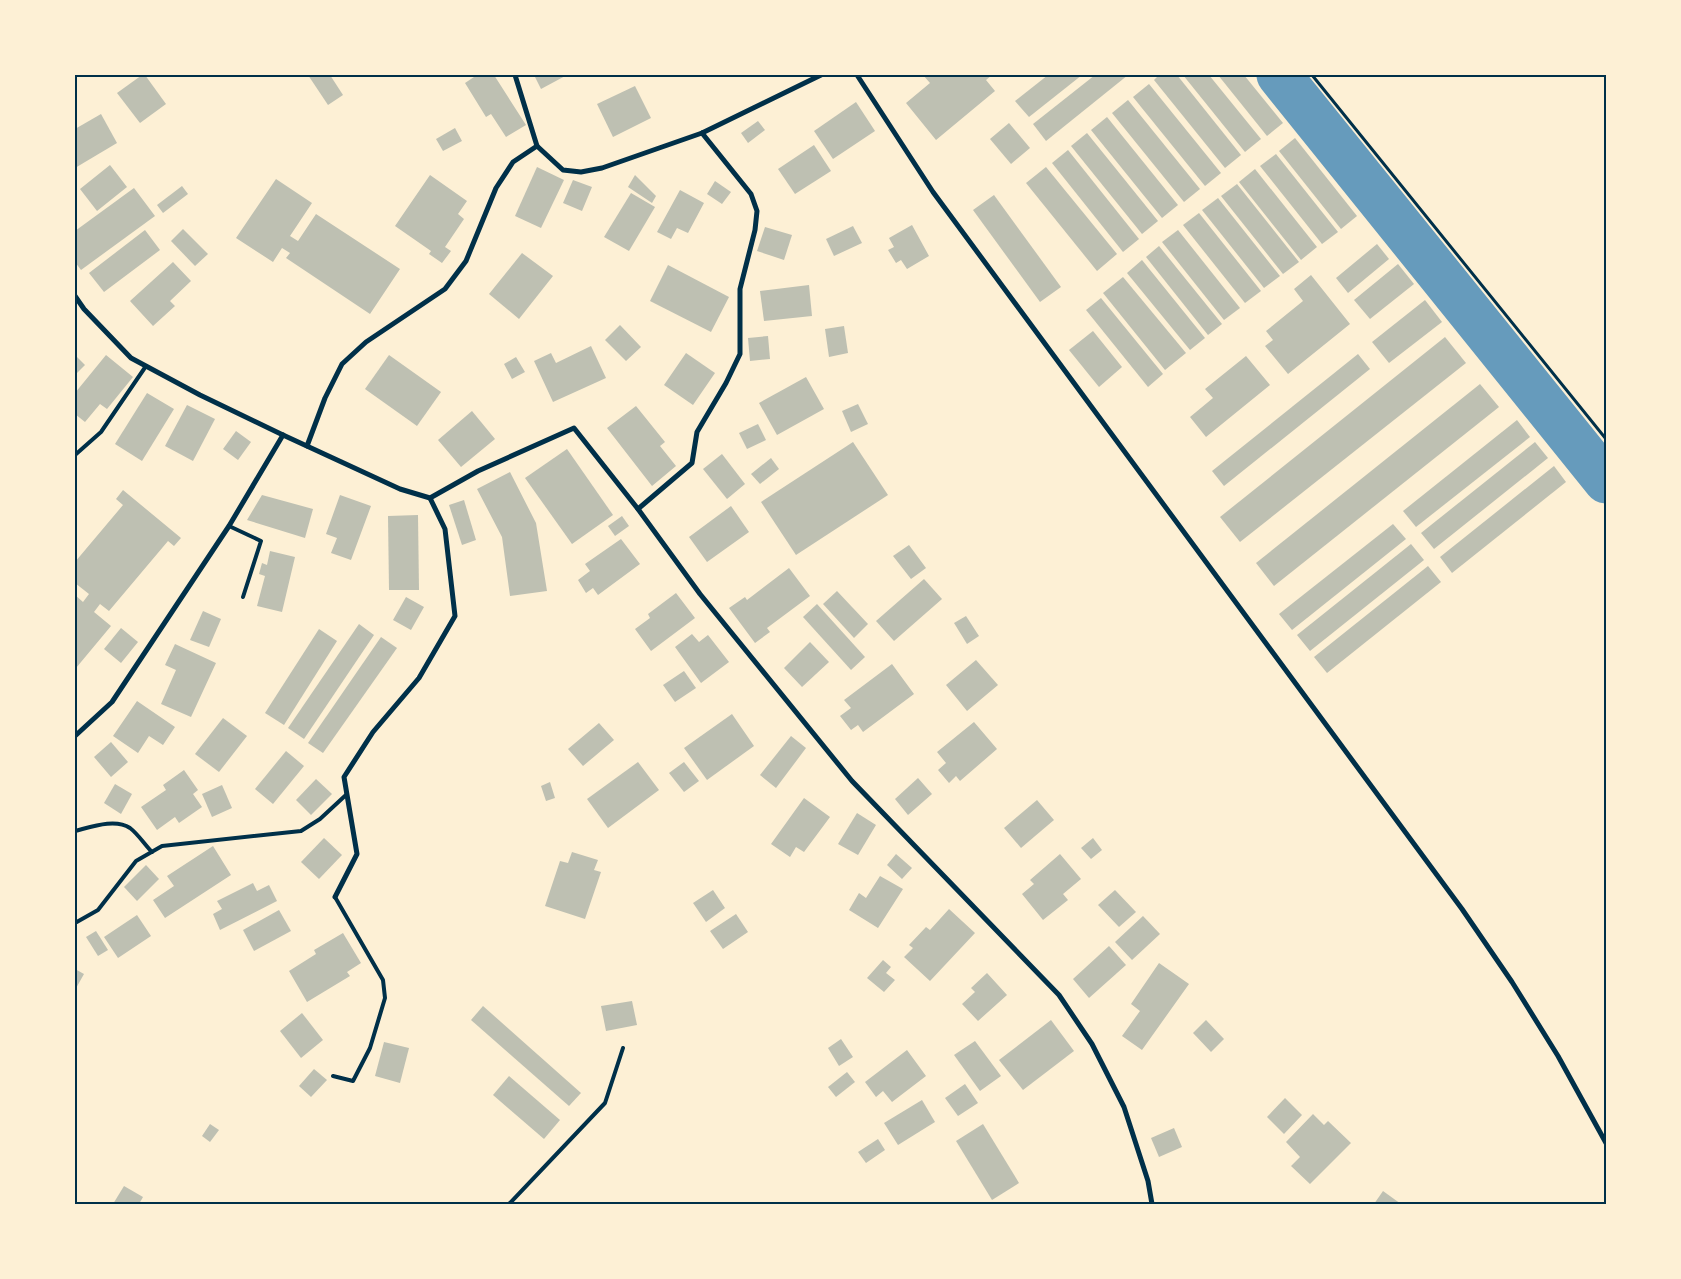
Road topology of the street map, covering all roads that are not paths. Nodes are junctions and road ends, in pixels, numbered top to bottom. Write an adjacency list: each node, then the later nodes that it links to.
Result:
1 (515, 75): 5 (street)
2 (821, 75): 4 (street)
3 (857, 75): 23 (street)
4 (702, 134): 5 (street); 12 (street)
5 (537, 146): 9 (street)
6 (75, 296): 7 (street)
7 (146, 366): 8 (street); 10 (lane)
8 (283, 435): 9 (street); 13 (street)
9 (307, 446): 11 (street)
10 (75, 455)
11 (430, 498): 12 (street); 16 (street)
12 (638, 509): 25 (street)
13 (229, 526): 14 (lane); 15 (street)
14 (243, 597)
15 (75, 736)
16 (347, 794): 18 (lane); 19 (street)
17 (75, 831): 18 (lane)
18 (152, 852): 20 (lane)
19 (335, 897): 22 (lane)
20 (75, 923)
21 (623, 1048): 24 (lane)
22 (333, 1076)
23 (1606, 1143)
24 (509, 1204)
25 (1152, 1204)

